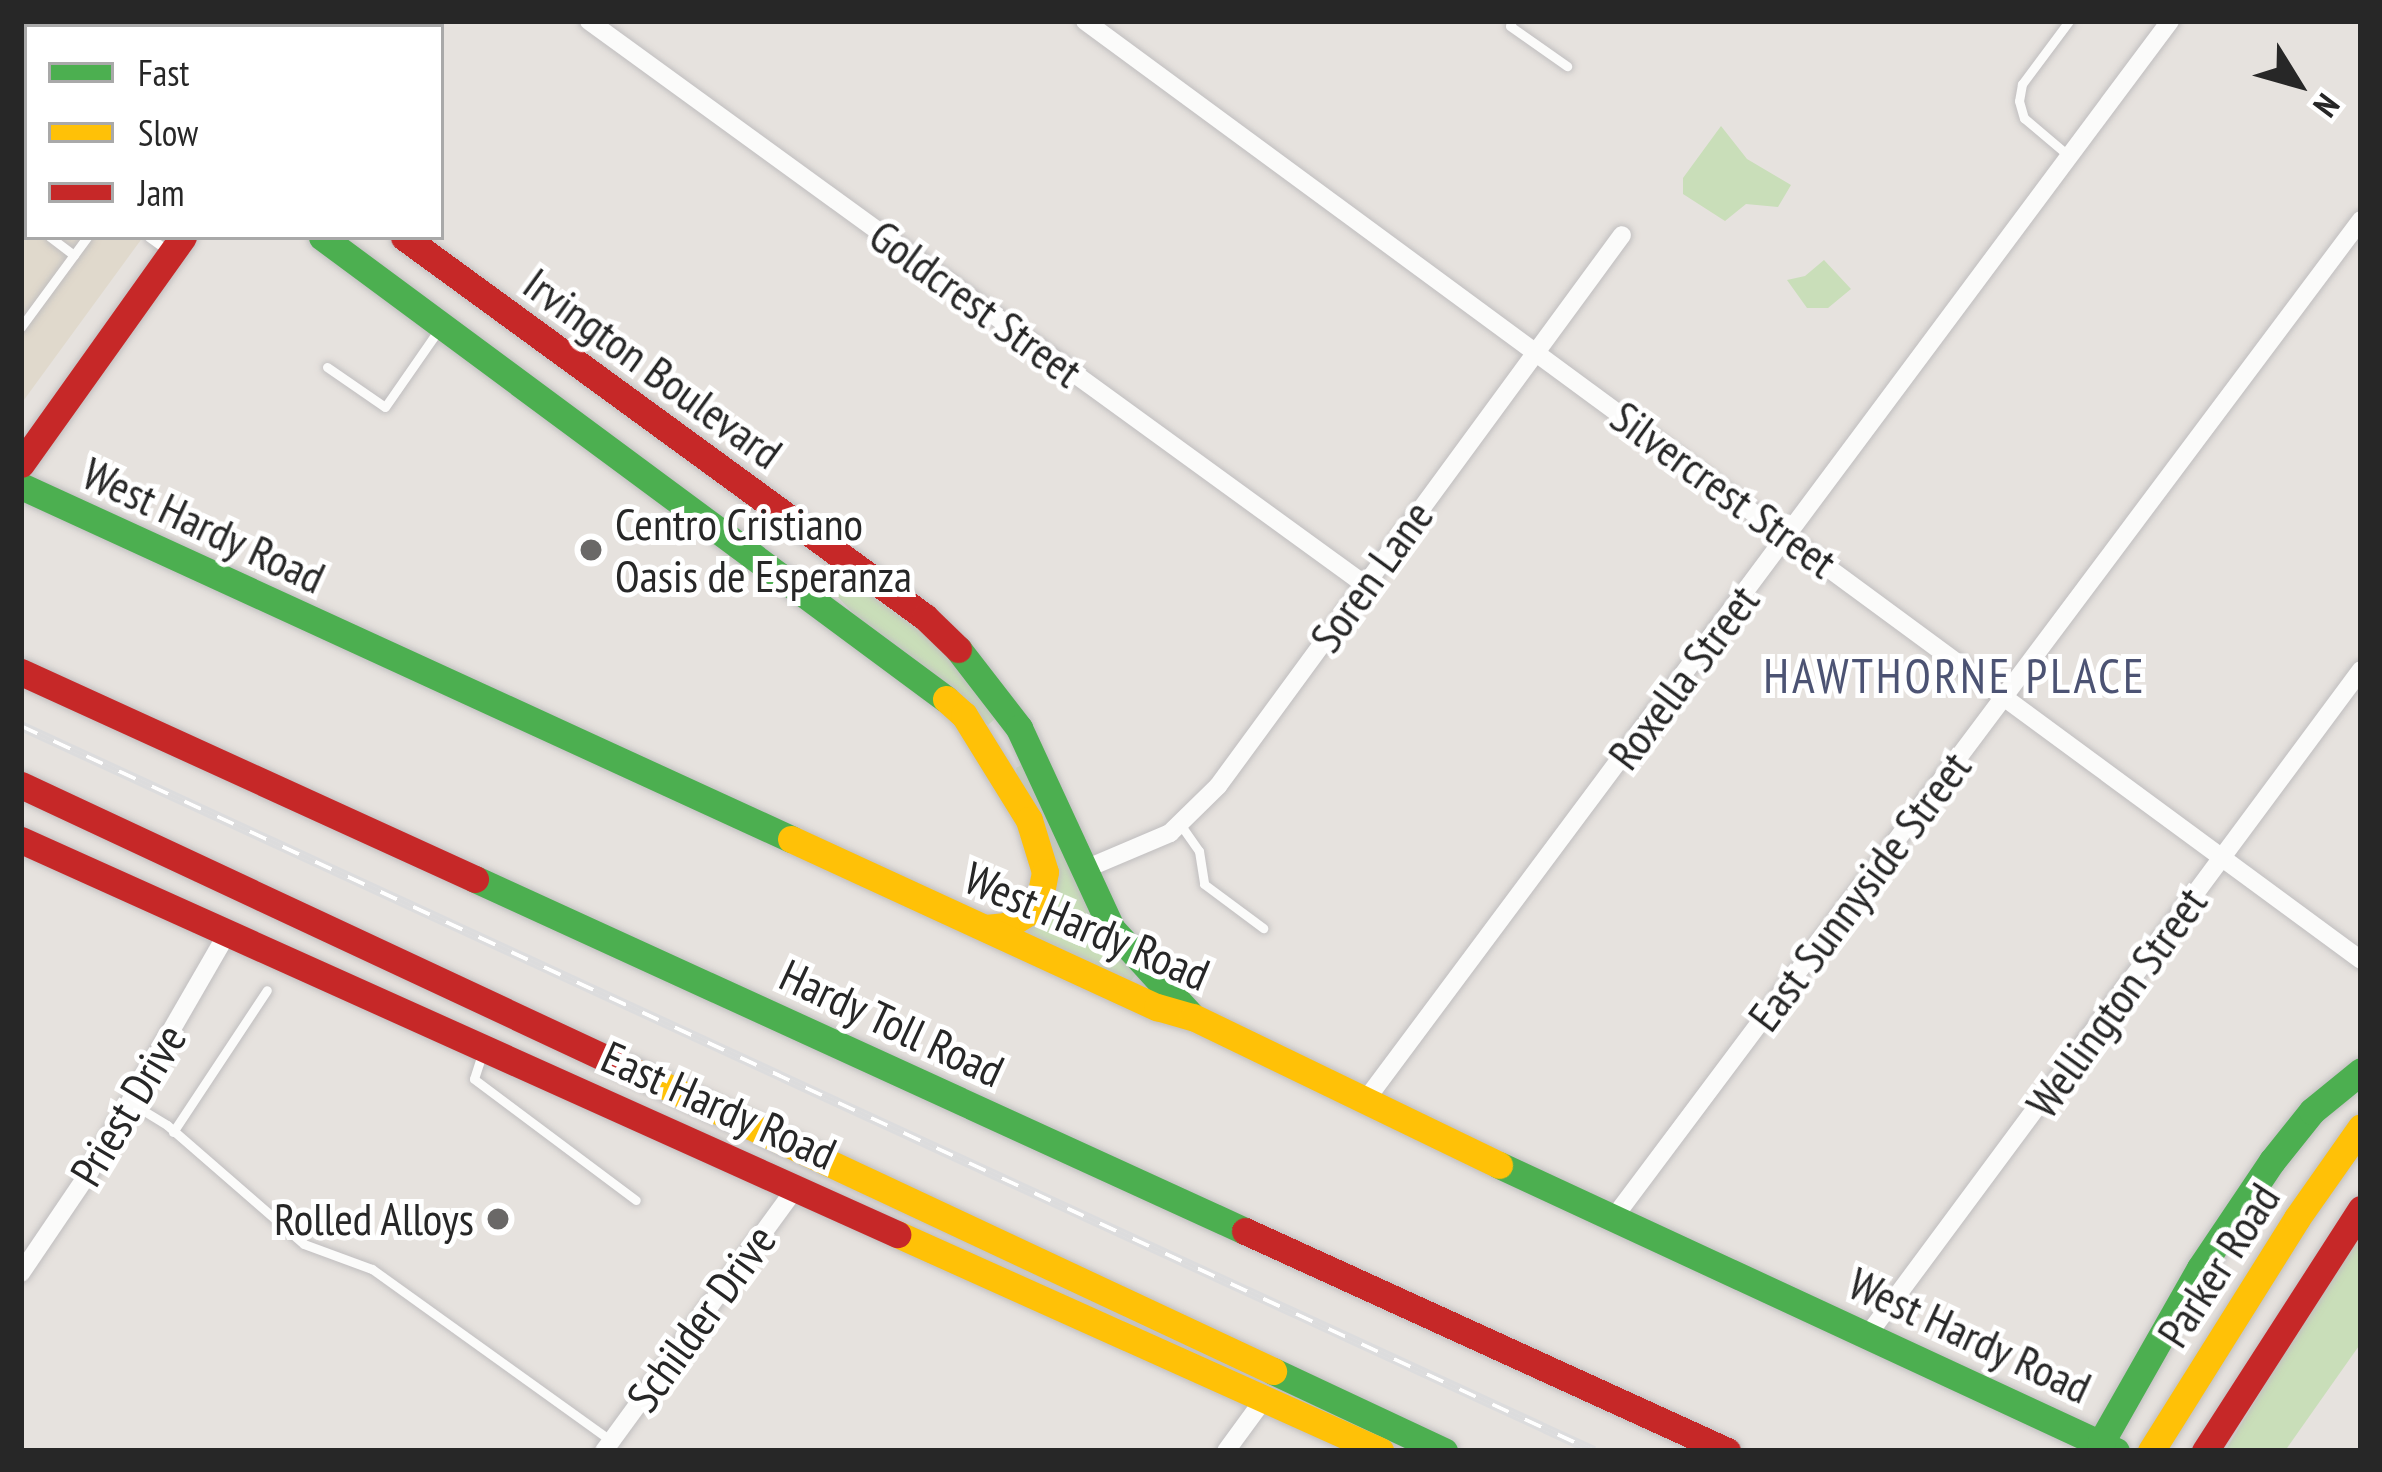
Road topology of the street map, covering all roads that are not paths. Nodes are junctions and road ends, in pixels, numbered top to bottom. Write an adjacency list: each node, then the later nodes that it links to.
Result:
1 (589, 21): 26 (street, Goldcrest Street)
2 (1085, 21): 19 (street, Silvercrest Street)
3 (1513, 21): 6 (lane)
4 (2069, 21): 7 (lane)
5 (2170, 21): 7 (street, Roxella Street)
6 (1567, 66)
7 (2069, 156): 23 (street, Roxella Street)
8 (2361, 220): 29 (street, East Sunnyside Street)
9 (1622, 236): 19 (street, Soren Lane)
10 (54, 240): 15 (lane)
11 (85, 240): 15 (lane)
12 (326, 240): 17 (main road, Irvington Boulevard)
13 (408, 240): 16 (main road, Irvington Boulevard)
14 (168, 242): 21 (main road)
15 (74, 255): 18 (lane)
16 (468, 284): 17 (main road); 24 (main road, Irvington Boulevard)
17 (443, 324): 20 (lane); 25 (main road, Irvington Boulevard)
18 (21, 327)
19 (1538, 350): 23 (street, Silvercrest Street); 26 (street, Soren Lane)
20 (327, 367)
21 (21, 464)
22 (21, 486): 37 (main road, West Hardy Road)
23 (1788, 536): 29 (street, Silvercrest Street); 45 (street, Roxella Street)
24 (822, 544): 25 (main road); 30 (main road, Irvington Boulevard)
25 (795, 584): 31 (main road, Irvington Boulevard)
26 (1364, 584): 33 (street, Soren Lane)
27 (2361, 670): 35 (street, Wellington Street)
28 (21, 672): 61 (main road, Hardy Toll Road)
29 (2004, 698): 35 (street, Silvercrest Street); 52 (street, East Sunnyside Street)
30 (1019, 728): 31 (main road); 36 (main road, Irvington Boulevard)
31 (988, 746): 37 (main road, Irvington Boulevard)
32 (21, 789): 60 (main road)
33 (1180, 824): 36 (street, Soren Lane); 38 (lane)
34 (21, 840): 39 (main road, East Hardy Road)
35 (2221, 860): 40 (street, Silvercrest Street); 54 (street, Wellington Street)
36 (1084, 870): 42 (main road, Irvington Boulevard)
37 (985, 928): 42 (main road, West Hardy Road)
38 (1263, 928)
39 (228, 932): 43 (main road, East Hardy Road); 46 (street, Priest Drive)
40 (2361, 960)
41 (267, 990): 48 (lane)
42 (1193, 1016): 45 (main road, West Hardy Road)
43 (484, 1046): 49 (main road, East Hardy Road); 50 (lane)
44 (2361, 1071): 57 (main road)
45 (1365, 1101): 52 (main road, West Hardy Road)
46 (130, 1103): 48 (lane); 53 (street, Priest Drive)
47 (2361, 1127): 62 (main road, Parker Road)
48 (173, 1132): 56 (lane)
49 (797, 1186): 55 (main road, East Hardy Road); 56 (street, Schilder Drive)
50 (636, 1200)
51 (2361, 1209): 63 (main road)
52 (1615, 1216): 54 (main road, West Hardy Road)
53 (21, 1273)
54 (1870, 1332): 57 (main road, West Hardy Road)
55 (1264, 1400): 58 (street); 59 (main road, East Hardy Road)
56 (608, 1446)
57 (2108, 1447)
58 (1226, 1451)
59 (1380, 1451)
60 (1444, 1451)
61 (1727, 1451)
62 (2151, 1451)
63 (2205, 1451)

